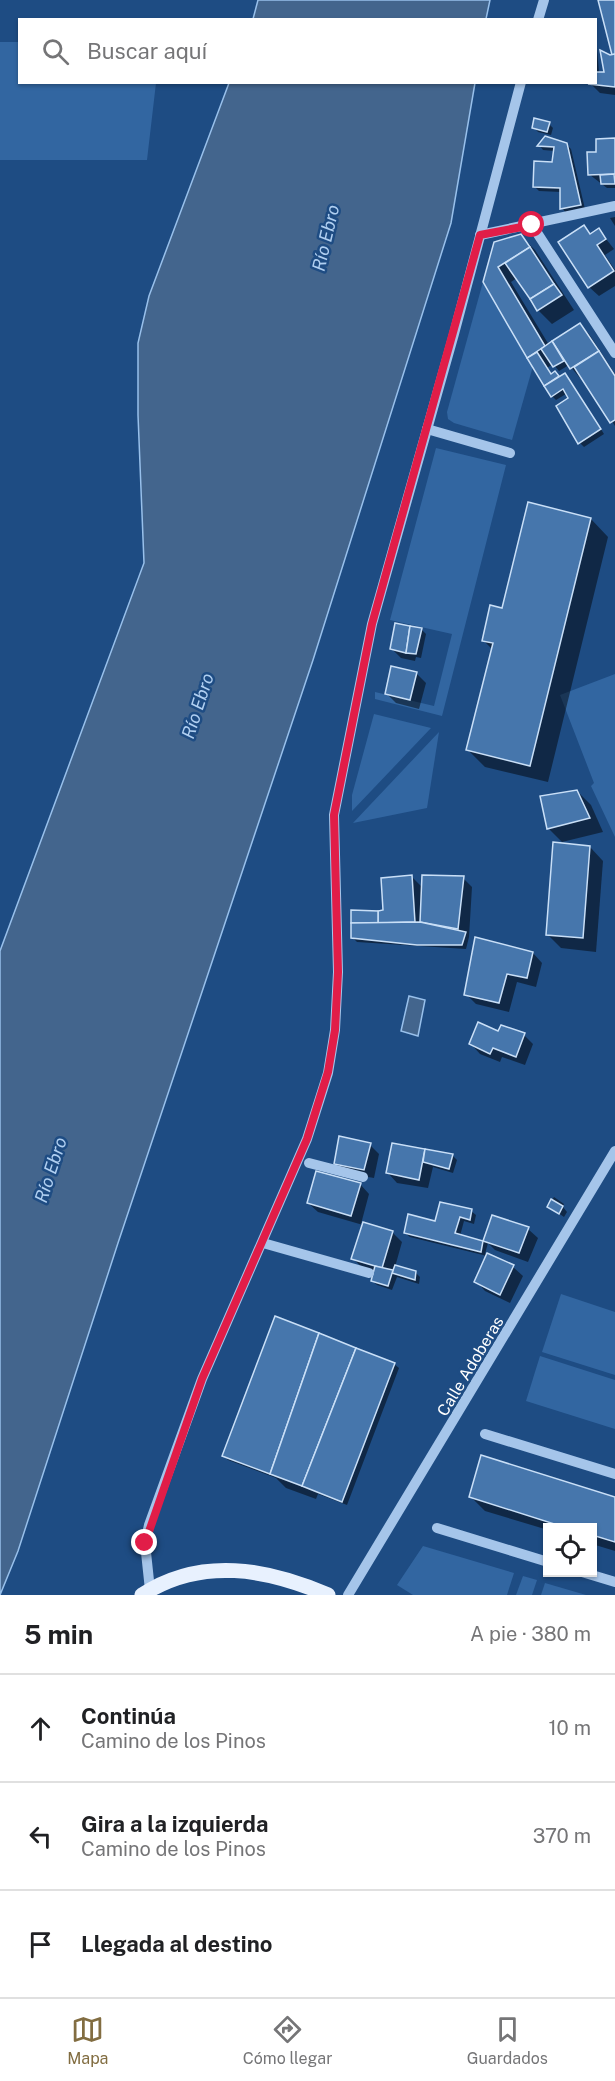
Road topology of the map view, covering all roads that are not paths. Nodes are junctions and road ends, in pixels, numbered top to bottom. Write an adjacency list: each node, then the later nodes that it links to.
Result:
1 (544, 0): 2 (street)
2 (539, 18)
3 (520, 84): 6 (street)
4 (615, 206): 5 (street)
5 (532, 225): 6 (street); 7 (street)
6 (480, 235): 8 (street)
7 (615, 353)
8 (427, 429): 9 (street); 13 (street)
9 (510, 453)
10 (615, 1151): 23 (street, Calle Adoberas)
11 (309, 1163): 12 (street)
12 (363, 1177)
13 (264, 1243): 14 (street); 21 (street)
14 (369, 1273)
15 (485, 1434): 16 (street)
16 (615, 1474)
17 (437, 1528): 18 (street)
18 (543, 1560)
19 (597, 1577): 20 (street)
20 (615, 1582)
21 (146, 1592): 22 (main road)
22 (328, 1595)
23 (348, 1595)

